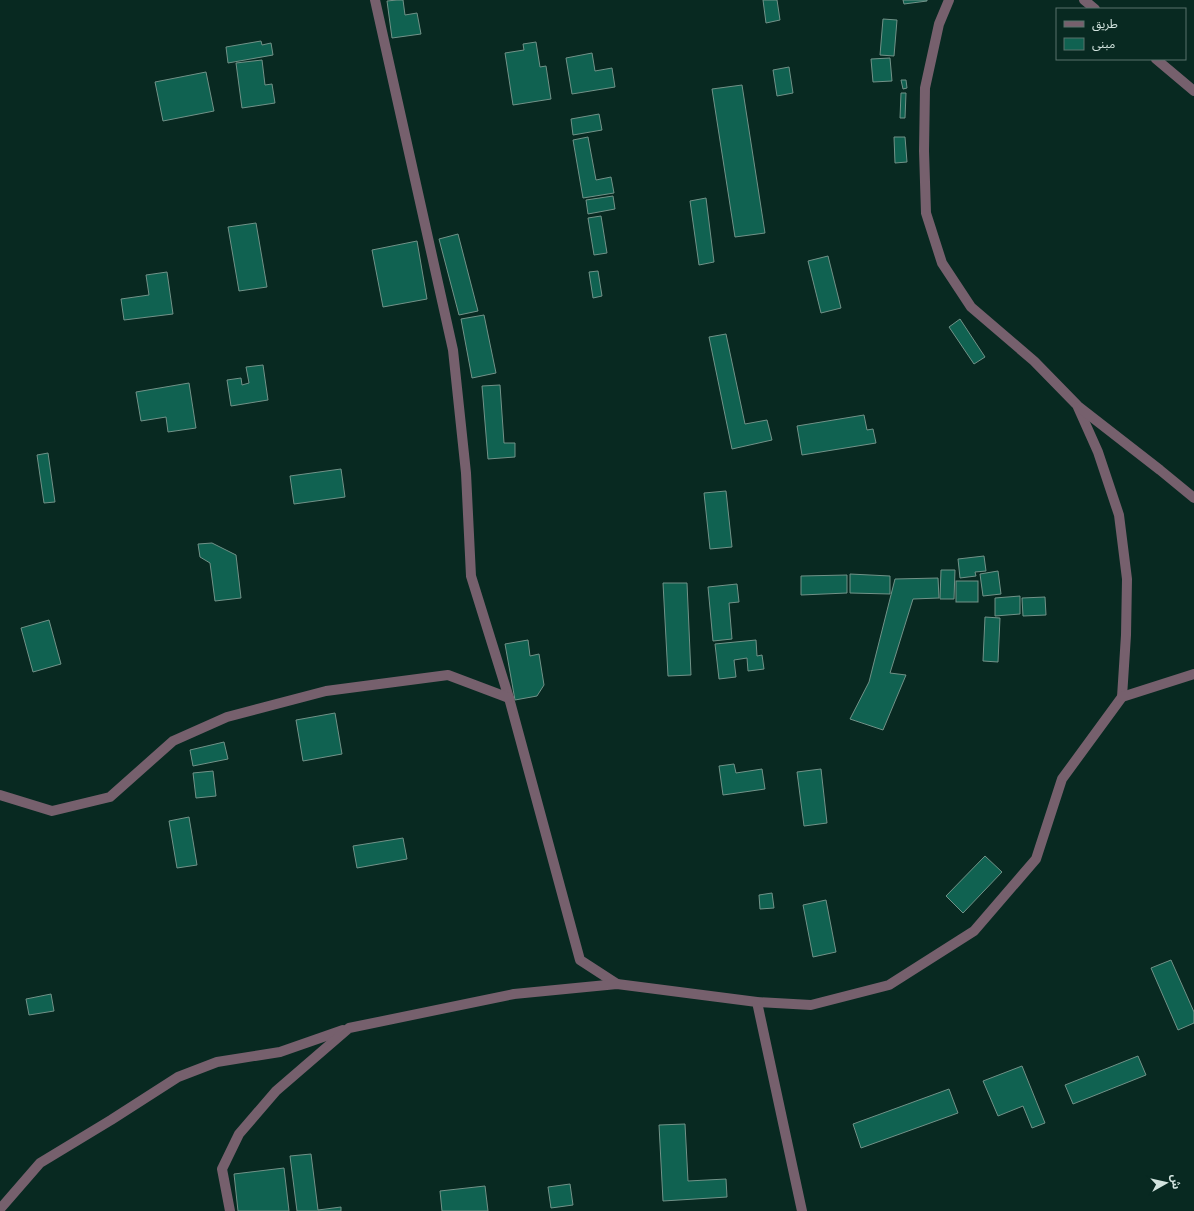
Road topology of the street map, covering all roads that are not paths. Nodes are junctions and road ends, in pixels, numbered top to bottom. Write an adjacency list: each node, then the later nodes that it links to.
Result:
1 (375, 0): 11 (street)
2 (949, 0): 7 (street)
3 (1084, 0): 4 (street)
4 (1094, 8)
5 (1157, 60): 6 (street)
6 (1194, 91)
7 (1077, 405): 8 (street); 10 (street)
8 (1194, 498)
9 (1194, 674): 10 (street)
10 (1122, 697): 14 (street)
11 (509, 698): 12 (street); 13 (street)
12 (0, 795)
13 (617, 984): 14 (street); 15 (street)
14 (757, 1002): 18 (street)
15 (349, 1028): 16 (street); 17 (street)
16 (0, 1209)
17 (230, 1211)
18 (802, 1211)

